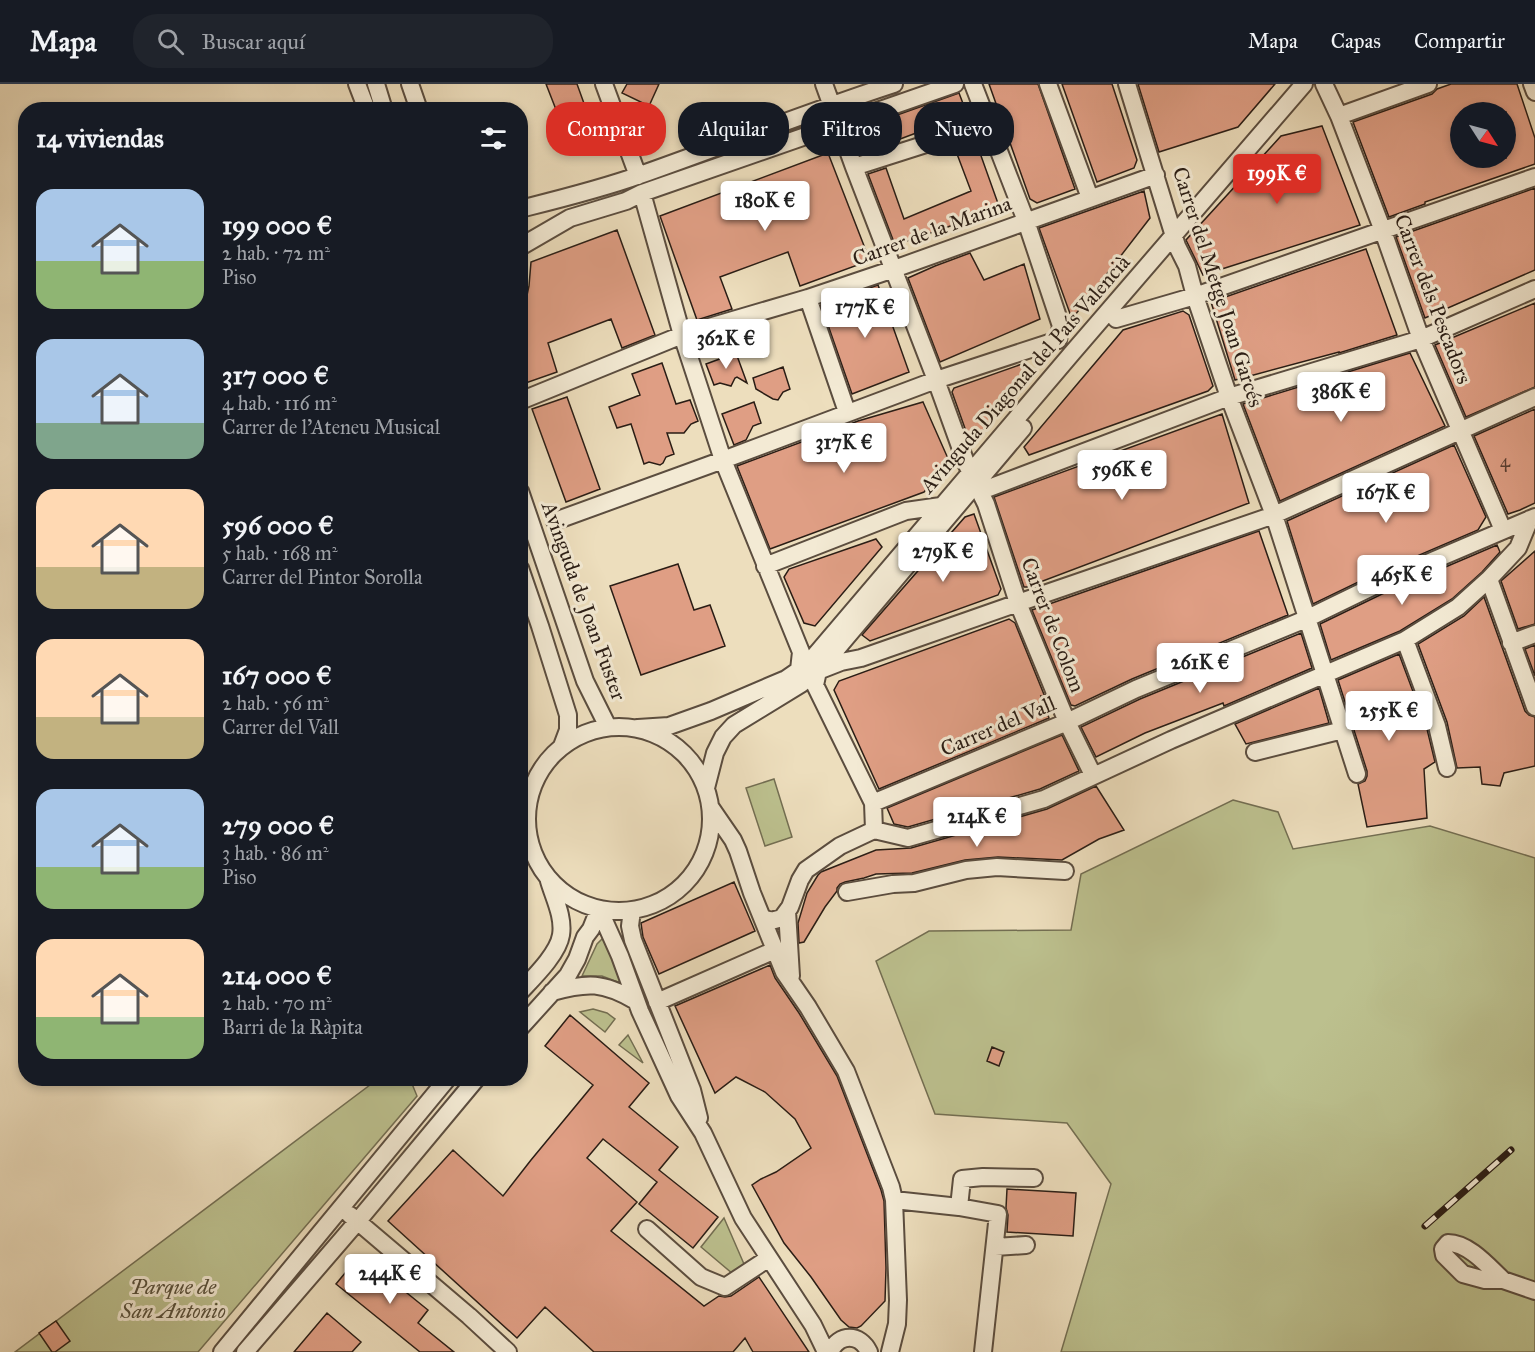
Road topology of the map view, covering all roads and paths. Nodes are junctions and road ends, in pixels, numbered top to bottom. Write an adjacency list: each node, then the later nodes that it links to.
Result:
1 (357, 84): 17 (street)
2 (376, 84): 18 (street)
3 (410, 84): 19 (street)
4 (604, 84): 32 (street)
5 (824, 84): 20 (street, Carrer de Colom)
6 (894, 84): 21 (street)
7 (955, 84): 22 (street)
8 (973, 84): 23 (street)
9 (1048, 84): 35 (street)
10 (1127, 84): 31 (street, Carrer del Metge Joan Garcés)
11 (1304, 84): 39 (street, Avinguda Diagonal del País Valencià)
12 (1316, 84): 39 (street, Avinguda Diagonal del País Valencià)
13 (1324, 84): 25 (street, Carrer dels Pescadors)
14 (1428, 84): 25 (street)
15 (1532, 84): 16 (street)
16 (1535, 92)
17 (364, 102)
18 (382, 102)
19 (416, 102)
20 (830, 102)
21 (837, 102)
22 (902, 102)
23 (980, 102)
24 (801, 115): 32 (street)
25 (1339, 116): 38 (street, Carrer dels Pescadors)
26 (801, 137): 34 (street)
27 (914, 148): 30 (street)
28 (850, 156): 30 (street, Carrer de Colom)
29 (1001, 156): 37 (street)
30 (854, 167): 41 (street, Carrer de Colom)
31 (1156, 175): 35 (street, Carrer de la Marina); 39 (street, Carrer del Metge Joan Garcés)
32 (638, 176): 36 (street)
33 (1535, 177): 38 (street)
34 (642, 193): 40 (street); 46 (street)
35 (1090, 198): 37 (street, Carrer de la Marina)
36 (528, 207)
37 (1026, 221): 41 (street, Carrer de la Marina); 48 (street)
38 (1383, 231): 43 (street); 47 (street, Carrer dels Pescadors)
39 (1176, 240): 43 (street, Carrer del Metge Joan Garcés); 45 (street, Avinguda Diagonal del País Valencià); 49 (street, Avinguda Diagonal del País Valencià)
40 (528, 242)
41 (894, 269): 44 (street, Carrer de la Marina); 50 (street, Carrer de Colom)
42 (1535, 289): 47 (street)
43 (1195, 296): 45 (street); 51 (street, Carrer del Metge Joan Garcés)
44 (808, 298): 46 (street, Carrer de la Marina); 54 (street)
45 (1116, 319): 57 (street, Avinguda Diagonal del País Valencià)
46 (681, 335): 53 (street, Carrer de la Marina); 56 (street)
47 (1421, 339): 51 (street); 55 (street, Carrer dels Pescadors)
48 (1058, 340): 49 (street); 50 (street)
49 (1073, 352): 57 (street, Avinguda Diagonal del País Valencià)
50 (936, 380): 54 (street); 57 (street, Carrer de Colom)
51 (1229, 397): 57 (street); 60 (street, Carrer del Metge Joan Garcés)
52 (1535, 397): 55 (street)
53 (528, 398)
54 (847, 412): 56 (street)
55 (1461, 430): 60 (street); 63 (street, Carrer dels Pescadors)
56 (723, 460): 62 (street); 64 (street)
57 (976, 482): 58 (street, Avinguda Diagonal del País Valencià); 67 (street, Carrer de Colom); 73 (street, Avinguda Diagonal del País Valencià)
58 (941, 506): 64 (street); 72 (street, Avinguda Diagonal del País Valencià)
59 (528, 514): 77 (street, Avinguda de Joan Fuster)
60 (1274, 515): 67 (street); 68 (street, Carrer del Metge Joan Garcés)
61 (1532, 518): 63 (street, Carrer del Vall); 65 (street)
62 (555, 521)
63 (1503, 530): 68 (street, Carrer del Vall)
64 (765, 566): 72 (street)
65 (1489, 579): 70 (street); 71 (street)
66 (528, 592): 80 (street)
67 (1017, 603): 73 (street); 76 (street, Carrer de Colom)
68 (1306, 619): 74 (street, Carrer del Metge Joan Garcés); 76 (street, Carrer del Vall)
69 (1535, 634): 71 (street)
70 (1405, 640): 74 (street); 82 (street)
71 (1511, 643): 75 (street)
72 (799, 670): 78 (street, Avinguda Diagonal del País Valencià)
73 (818, 671): 85 (street, Avinguda Diagonal del País Valencià); 87 (street)
74 (1325, 674): 79 (street, Carrer del Metge Joan Garcés); 84 (street)
75 (1535, 707)
76 (1067, 722): 84 (street, Carrer de Colom); 87 (street, Carrer del Vall)
77 (608, 727): 78 (street); 80 (street)
78 (638, 728): 85 (street)
79 (1343, 730): 81 (street); 83 (street, Carrer del Metge Joan Garcés)
80 (562, 746): 86 (street)
81 (1255, 752)
82 (1447, 768)
83 (1357, 774)
84 (1094, 775): 89 (street)
85 (706, 788): 88 (street)
86 (528, 802)
87 (873, 802): 89 (street)
88 (711, 808): 95 (street); 97 (street)
89 (874, 830): 96 (street)
90 (528, 833): 92 (street)
91 (1065, 871): 93 (street)
92 (548, 878): 94 (street); 99 (street)
93 (847, 892)
94 (599, 909): 95 (street); 101 (street); 102 (street)
95 (632, 910): 103 (street)
96 (786, 911): 97 (street); 100 (street)
97 (762, 918): 98 (street)
98 (775, 950): 100 (street); 103 (street)
99 (528, 982)
100 (792, 983): 109 (street)
101 (551, 992): 102 (street); 104 (street)
102 (636, 1002): 107 (street)
103 (657, 1002): 107 (street)
104 (528, 1019)
105 (441, 1086): 111 (street)
106 (470, 1086): 112 (street)
107 (703, 1133): 116 (street)
108 (1034, 1178): 110 (street)
109 (894, 1200): 110 (street); 126 (street)
110 (959, 1207): 115 (street)
111 (341, 1208): 112 (street); 121 (street)
112 (357, 1222): 122 (street); 123 (street)
113 (647, 1229): 116 (street)
114 (1026, 1245): 115 (street)
115 (995, 1247): 127 (street)
116 (769, 1258): 119 (street)
117 (1503, 1280): 118 (street)
118 (1535, 1291)
119 (813, 1325): 120 (street); 124 (street)
120 (842, 1339): 124 (street); 125 (street)
121 (222, 1352)
122 (245, 1352)
123 (508, 1352)
124 (828, 1352)
125 (869, 1352)
126 (890, 1352)
127 (983, 1352)

